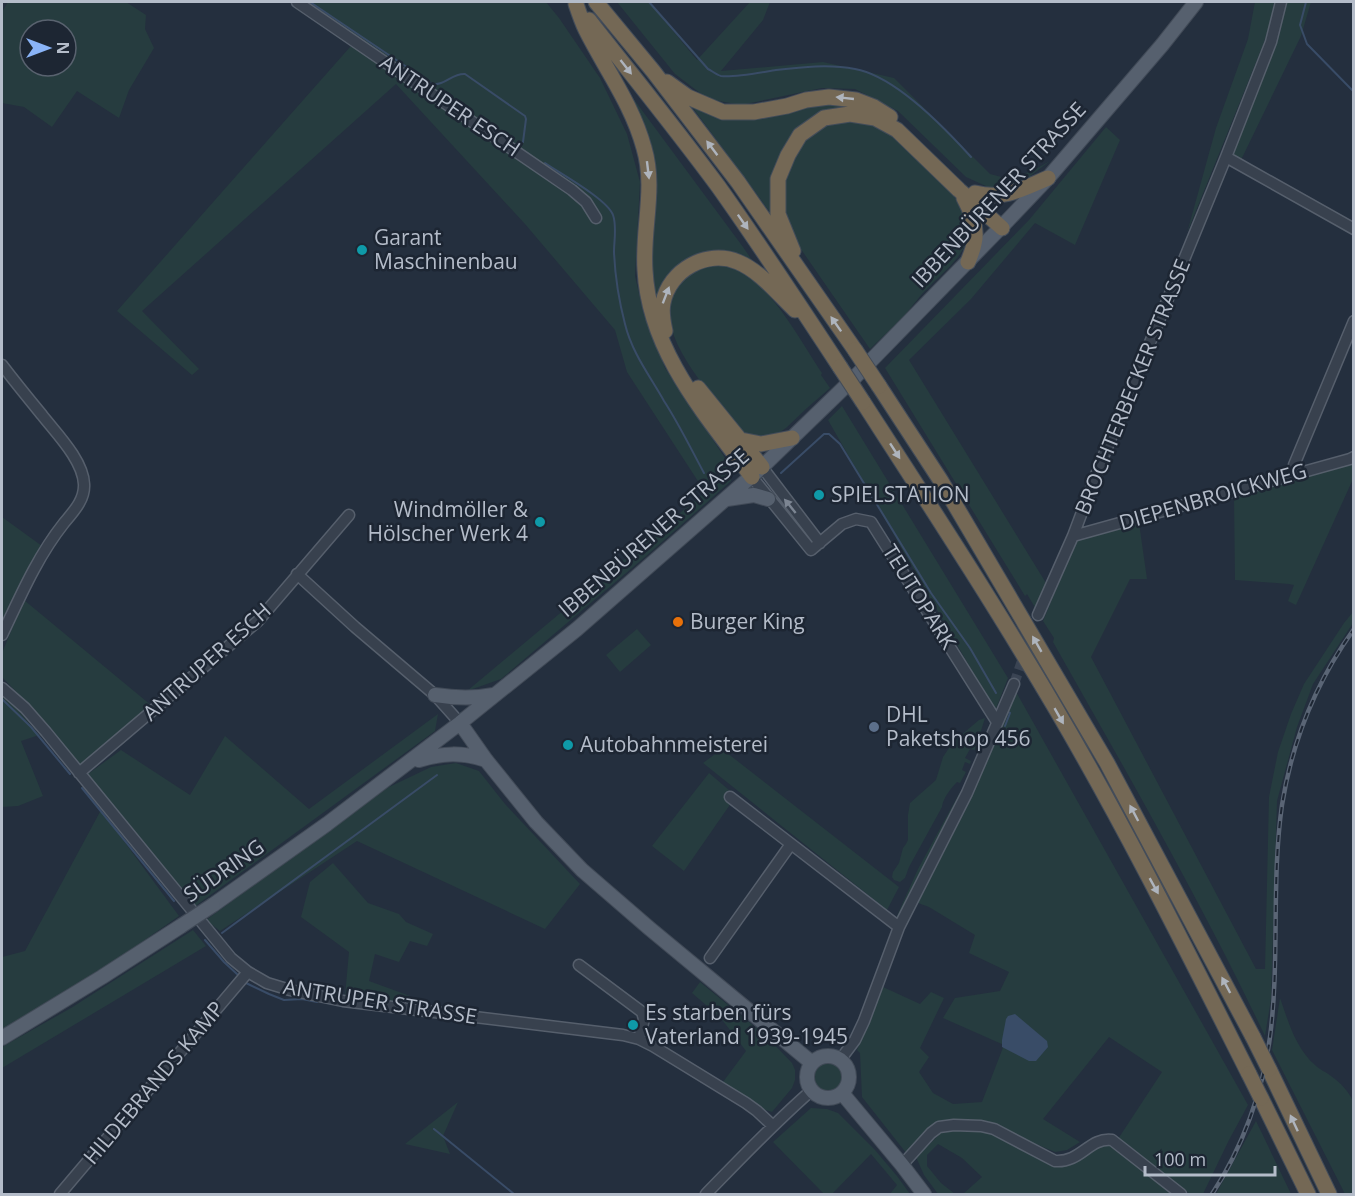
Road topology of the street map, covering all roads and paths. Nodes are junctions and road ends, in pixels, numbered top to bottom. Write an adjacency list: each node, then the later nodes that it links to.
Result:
1 (297, 2): 11 (street, ANTRUPER ESCH)
2 (596, 2): 6 (highway)
3 (1196, 2): 8 (main road, IBBENBÜRENER STRASSE)
4 (1281, 2): 7 (street, BROCHTERBECKER STRASSE)
5 (575, 3): 17 (highway, one-way to 17); 22 (highway, one-way to 22)
6 (653, 71): 10 (highway, one-way to 6); 15 (highway, one-way to 6)
7 (1226, 157): 13 (street); 27 (street, BROCHTERBECKER STRASSE)
8 (1048, 178): 10 (highway); 12 (main road, IBBENBÜRENER STRASSE)
9 (959, 190): 12 (highway); 14 (highway); 15 (highway)
10 (975, 193): 12 (highway)
11 (596, 218)
12 (1005, 224): 14 (main road, IBBENBÜRENER STRASSE)
13 (1353, 229)
14 (968, 262): 19 (main road, IBBENBÜRENER STRASSE)
15 (818, 298): 60 (highway, one-way to 15, bridge)
16 (1353, 321): 23 (street)
17 (813, 326): 20 (highway, one-way to 17); 59 (highway, one-way to 59, bridge)
18 (2, 365): 31 (street)
19 (792, 438): 20 (highway); 22 (main road, IBBENBÜRENER STRASSE)
20 (741, 440): 22 (highway)
21 (1353, 457): 23 (street, DIEPENBROICKWEG)
22 (757, 472): 24 (street, TEUTOPARK); 25 (main road, IBBENBÜRENER STRASSE); 28 (street, one-way to 22)
23 (1295, 474): 27 (street, DIEPENBROICKWEG)
24 (768, 499): 25 (main road); 28 (street, TEUTOPARK)
25 (725, 500): 34 (main road, IBBENBÜRENER STRASSE)
26 (349, 515): 29 (street, ANTRUPER ESCH)
27 (1073, 536): 30 (street, BROCHTERBECKER STRASSE)
28 (820, 543): 36 (street, TEUTOPARK)
29 (297, 574): 35 (street); 40 (street, ANTRUPER ESCH)
30 (1038, 615)
31 (2, 635)
32 (1014, 684): 36 (street)
33 (2, 688): 40 (street, ANTRUPER STRASSE)
34 (497, 693): 35 (main road); 37 (main road, IBBENBÜRENER STRASSE)
35 (435, 695): 37 (street)
36 (998, 722): 43 (street)
37 (460, 723): 38 (main road); 39 (main road, SÜDRING)
38 (486, 760): 39 (main road); 50 (main road)
39 (409, 764): 47 (main road, SÜDRING, bridge)
40 (79, 773): 46 (street, ANTRUPER STRASSE)
41 (730, 797): 42 (street)
42 (791, 844): 43 (street); 44 (street)
43 (899, 927): 49 (street)
44 (710, 958)
45 (579, 965): 48 (street)
46 (248, 972): 48 (street, ANTRUPER STRASSE); 55 (street, HILDEBRANDS KAMP)
47 (2, 1038)
48 (639, 1039): 53 (street, ANTRUPER STRASSE)
49 (840, 1060): 50 (main road); 52 (main road)
50 (812, 1063): 51 (main road)
51 (812, 1090): 52 (main road); 53 (street)
52 (842, 1093): 54 (main road)
53 (773, 1126): 56 (street)
54 (902, 1165): 57 (main road); 58 (street)
55 (60, 1194)
56 (705, 1194)
57 (924, 1194)
58 (1181, 1194)
59 (1308, 1194)
60 (1329, 1194)

